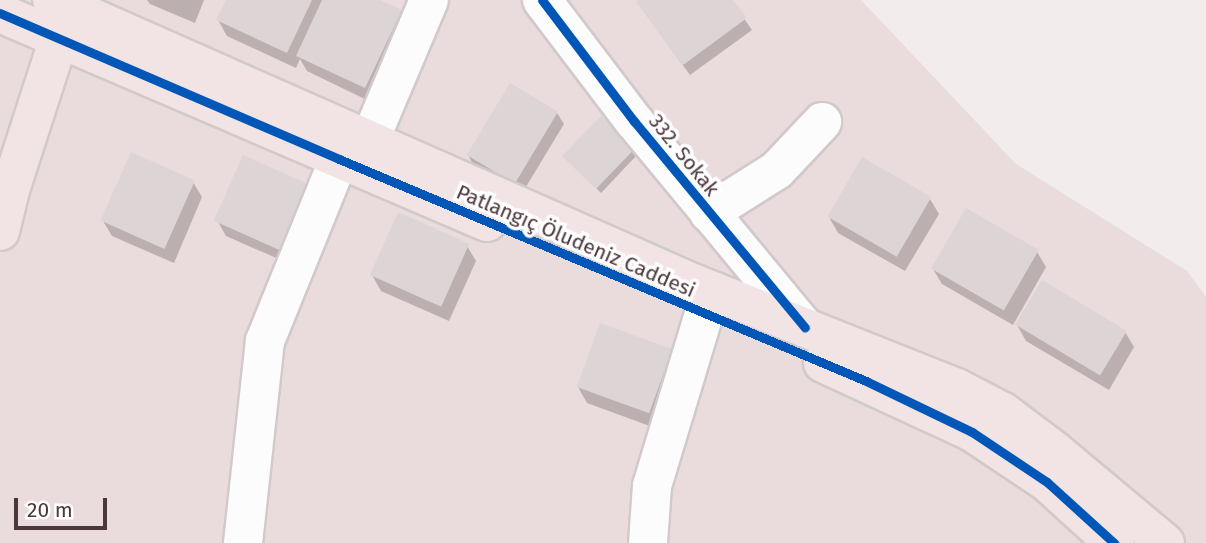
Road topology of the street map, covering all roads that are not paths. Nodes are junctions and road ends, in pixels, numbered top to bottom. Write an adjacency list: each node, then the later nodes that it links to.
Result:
1 (429, 0): 6 (street)
2 (542, 0): 7 (street, 332. Sokak)
3 (62, 12): 4 (main road, Patlangıç Öludeniz Caddesi); 6 (main road, Patlangıç Öludeniz Caddesi); 8 (main road)
4 (0, 13)
5 (822, 122): 7 (street)
6 (354, 151): 9 (main road, Patlangıç Öludeniz Caddesi); 10 (main road, Patlangıç Öludeniz Caddesi); 11 (street)
7 (709, 213): 10 (street, 332. Sokak)
8 (0, 231)
9 (704, 314): 12 (street); 13 (main road, Patlangıç Öludeniz Caddesi)
10 (805, 328): 14 (main road, Patlangıç Öludeniz Caddesi)
11 (243, 543)
12 (648, 543)
13 (1114, 543)
14 (1166, 543)

